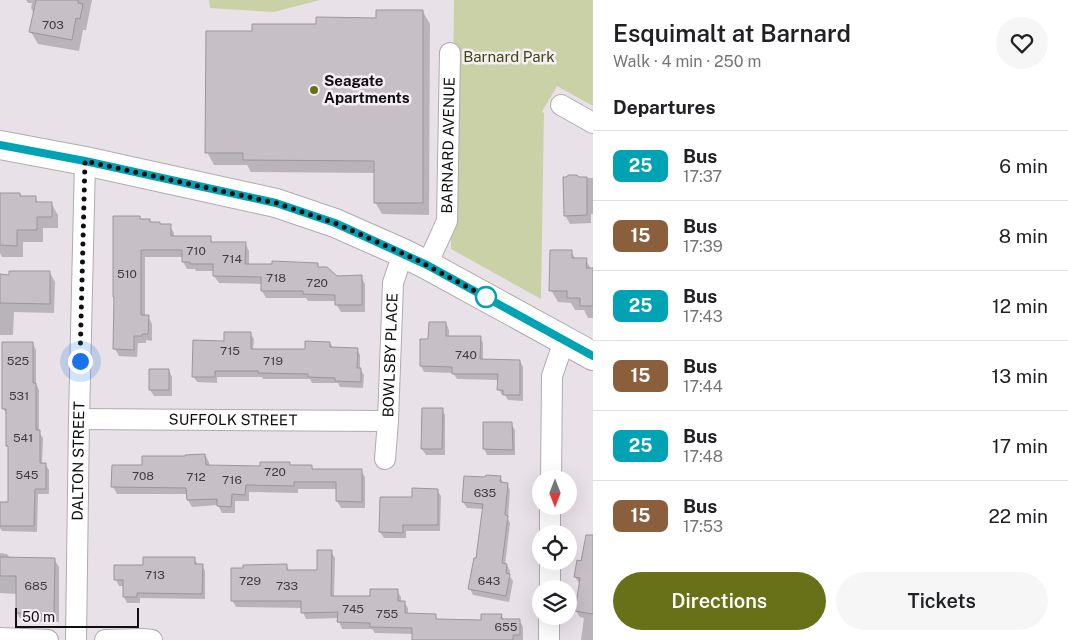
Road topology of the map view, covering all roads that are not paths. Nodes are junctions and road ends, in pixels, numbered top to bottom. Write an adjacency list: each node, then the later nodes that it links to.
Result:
1 (450, 53): 7 (street, BARNARD AVENUE)
2 (561, 105): 3 (street)
3 (593, 123)
4 (0, 145): 5 (main road)
5 (85, 161): 6 (main road); 10 (street, DALTON STREET)
6 (403, 253): 7 (main road); 11 (street, BOWLSBY PLACE)
7 (427, 265): 8 (main road)
8 (564, 340): 9 (main road); 13 (street)
9 (593, 356)
10 (78, 419): 11 (street, SUFFOLK STREET); 17 (street, DALTON STREET)
11 (388, 421): 12 (street, BOWLSBY PLACE)
12 (385, 459)
13 (551, 470)
14 (549, 625): 20 (street)
15 (0, 638): 16 (street)
16 (48, 640)
17 (76, 640)
18 (105, 640): 19 (street)
19 (152, 640)
20 (549, 640)

